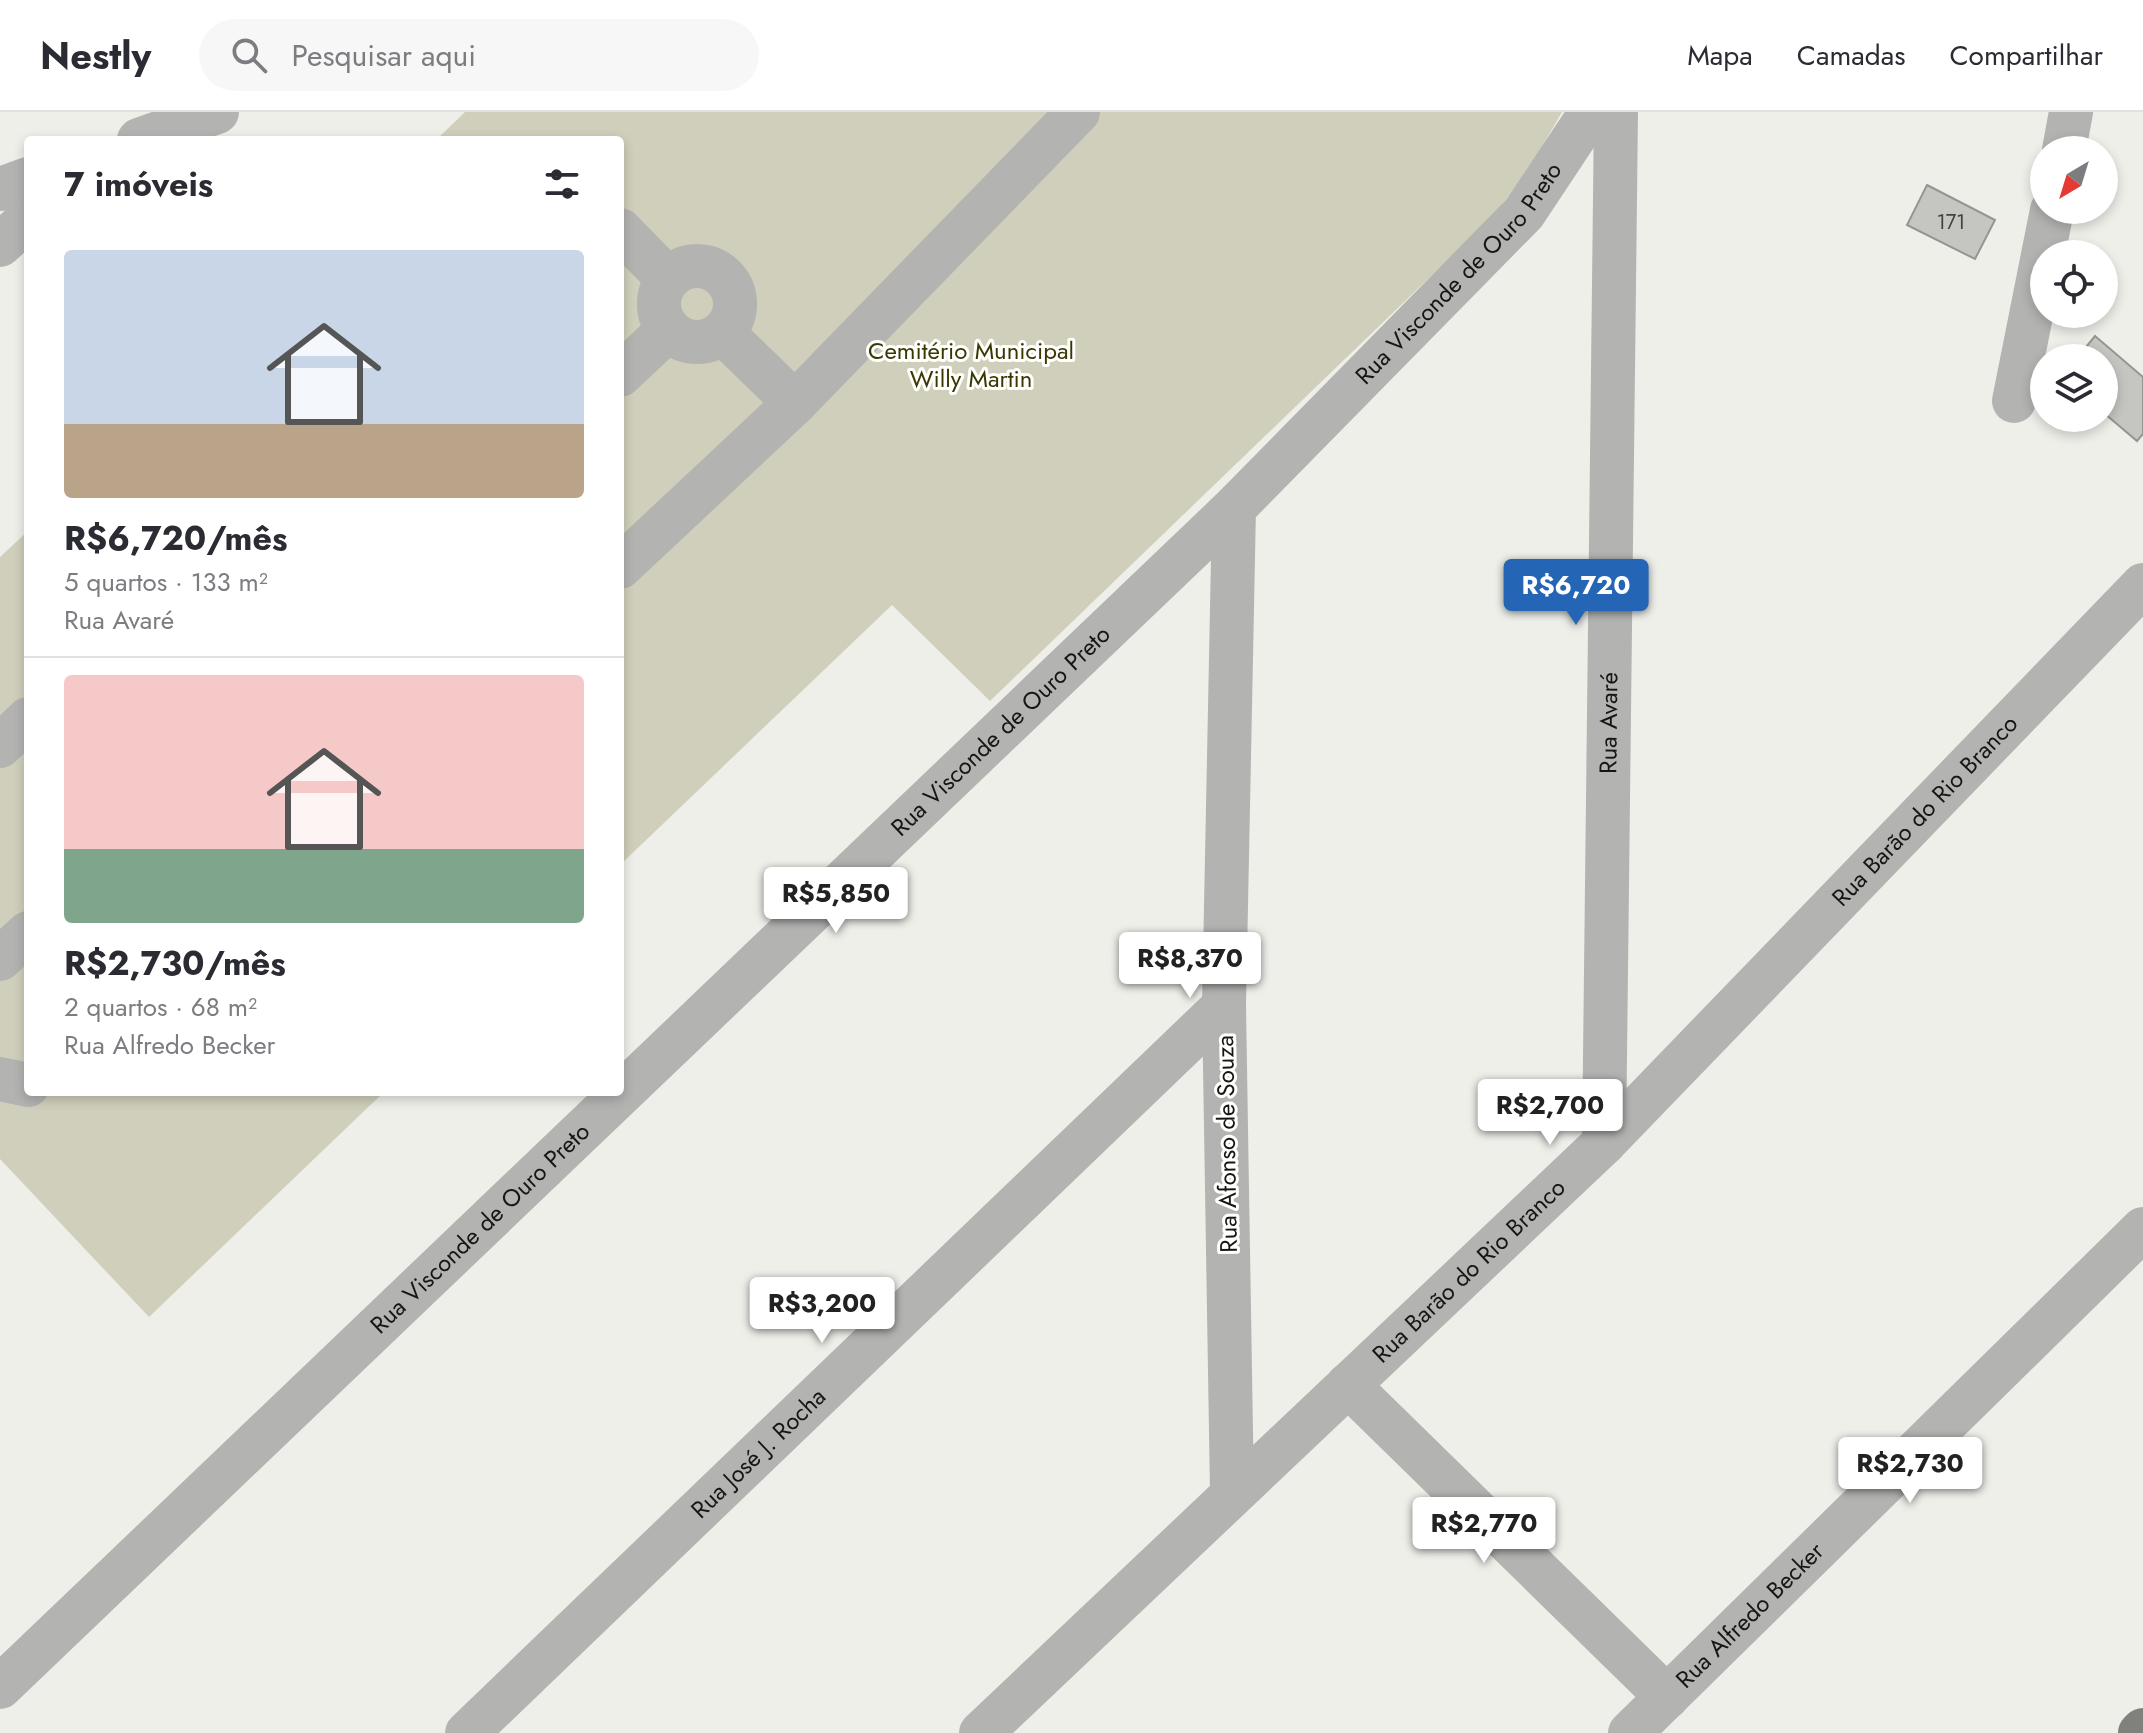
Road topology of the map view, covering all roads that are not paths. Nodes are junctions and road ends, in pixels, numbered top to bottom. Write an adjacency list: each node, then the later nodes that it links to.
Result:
1 (217, 112): 6 (street)
2 (1078, 112): 19 (street)
3 (1591, 112): 20 (street, Rua Visconde de Ouro Preto)
4 (1616, 112): 32 (street, Rua Avaré)
5 (2071, 112): 7 (street)
6 (150, 136)
7 (2067, 136)
8 (24, 180): 9 (street)
9 (0, 189)
10 (24, 223): 13 (street)
11 (2049, 224): 18 (street)
12 (624, 234): 14 (street)
13 (0, 245)
14 (668, 279): 15 (street); 16 (street)
15 (669, 329): 16 (street); 17 (street)
16 (723, 333): 19 (street)
17 (624, 371)
18 (2014, 401)
19 (795, 403): 21 (street)
20 (1234, 508): 27 (street, Rua Afonso de Souza); 30 (street, Rua Visconde de Ouro Preto)
21 (624, 563)
22 (2143, 585): 32 (street, Rua Barão do Rio Branco)
23 (24, 723): 24 (street)
24 (0, 746)
25 (24, 937): 26 (street)
26 (0, 959)
27 (1224, 1006): 35 (street, Rua Afonso de Souza); 38 (street, Rua José J. Rocha)
28 (0, 1079): 29 (street)
29 (24, 1084)
30 (624, 1091)
31 (619, 1096): 36 (street, Rua Visconde de Ouro Preto)
32 (1604, 1143): 34 (street, Rua Barão do Rio Branco)
33 (2143, 1229): 37 (street, Rua Alfredo Becker)
34 (1348, 1385): 35 (street, Rua Barão do Rio Branco); 37 (street)
35 (1232, 1493): 39 (street, Rua Barão do Rio Branco)
36 (0, 1687)
37 (1667, 1697): 40 (street, Rua Alfredo Becker)
38 (467, 1733)
39 (981, 1733)
40 (1630, 1733)

